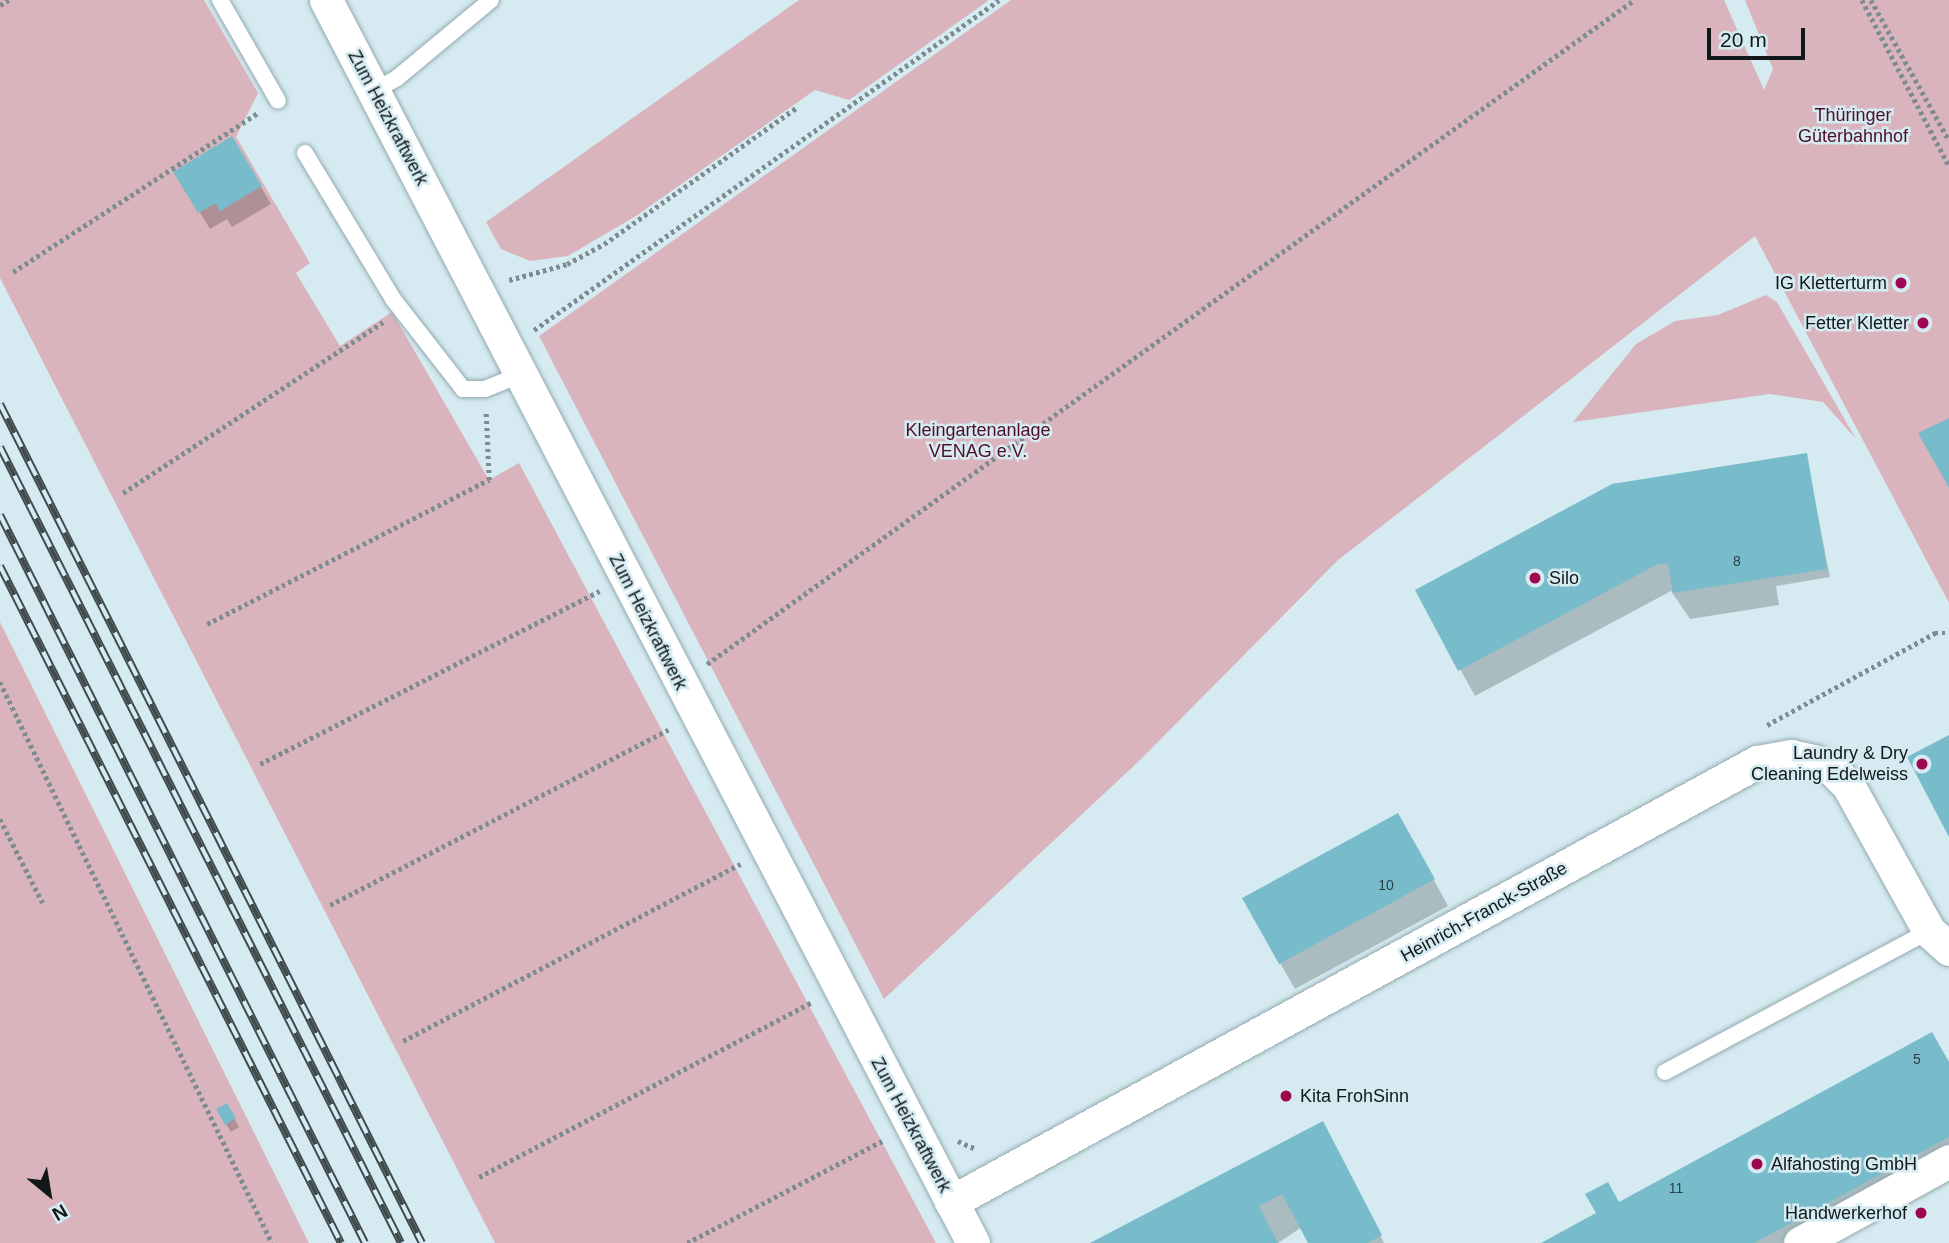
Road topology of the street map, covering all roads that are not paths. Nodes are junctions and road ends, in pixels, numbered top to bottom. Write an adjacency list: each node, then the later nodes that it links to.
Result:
1 (220, 0): 5 (lane)
2 (326, 0): 4 (street, Zum Heizkraftwerk)
3 (491, 0): 4 (lane)
4 (373, 92): 7 (street, Zum Heizkraftwerk)
5 (278, 101)
6 (305, 153): 7 (lane)
7 (522, 374): 11 (street, Zum Heizkraftwerk)
8 (1939, 940): 9 (lane); 11 (street, Heinrich-Franck-Straße)
9 (1665, 1072)
10 (1949, 1161): 13 (street)
11 (951, 1202): 12 (street, Zum Heizkraftwerk)
12 (973, 1243)
13 (1800, 1243)

